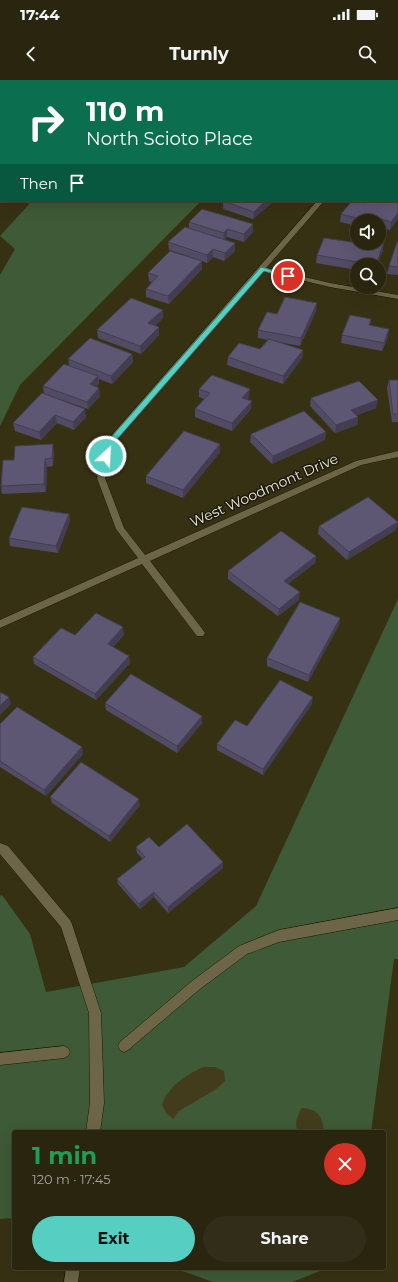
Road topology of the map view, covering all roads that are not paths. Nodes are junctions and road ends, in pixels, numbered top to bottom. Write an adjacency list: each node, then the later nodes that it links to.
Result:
1 (320, 202): 2 (street)
2 (263, 269): 3 (street); 5 (street)
3 (398, 298)
4 (398, 454): 5 (street, West Woodmont Drive)
5 (143, 559): 6 (street, West Woodmont Drive); 7 (street)
6 (0, 624)
7 (200, 633)
8 (0, 848): 13 (street)
9 (398, 914): 10 (street)
10 (124, 1046)
11 (64, 1052): 12 (street)
12 (0, 1059)
13 (93, 1130)
14 (73, 1270): 15 (street)
15 (71, 1282)

